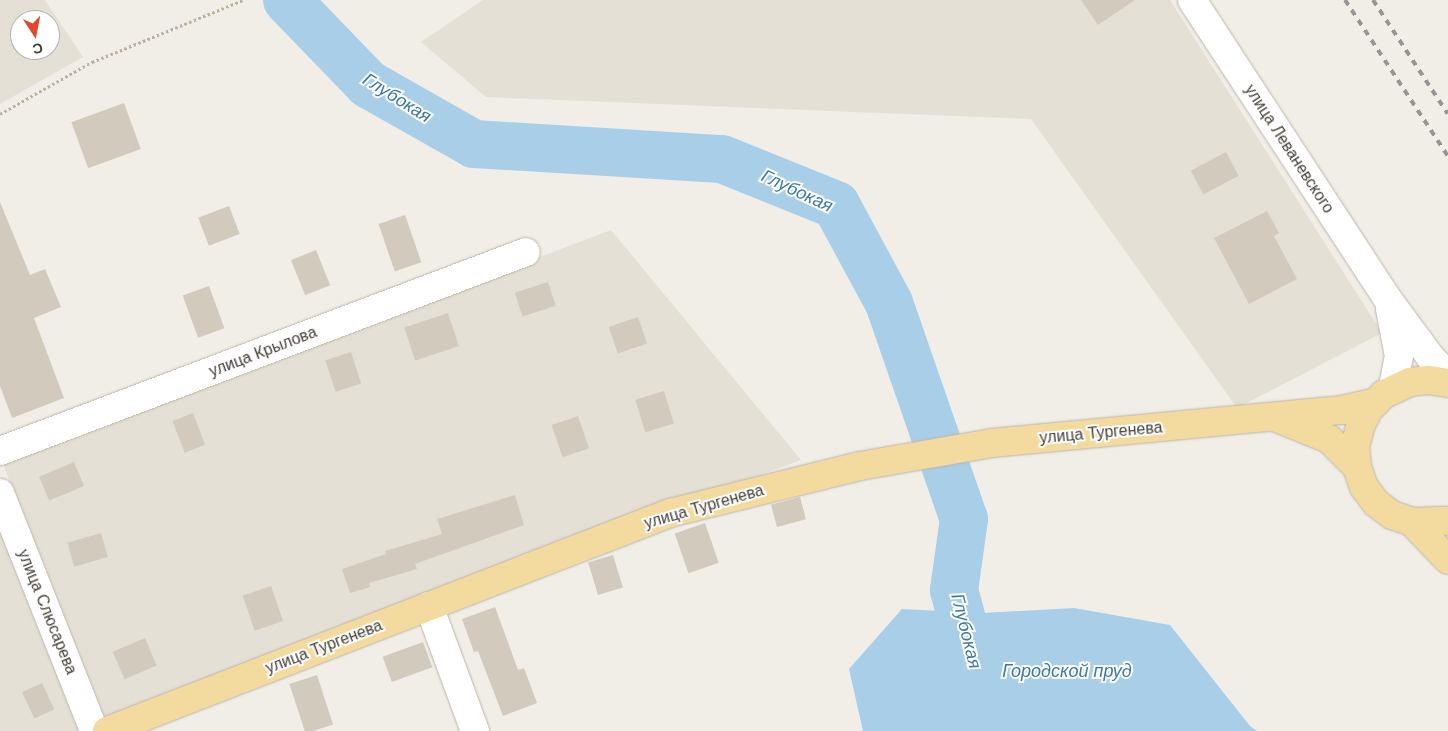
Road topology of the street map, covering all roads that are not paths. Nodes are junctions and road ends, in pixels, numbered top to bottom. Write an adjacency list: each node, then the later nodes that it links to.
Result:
1 (1192, 0): 3 (street, улица Леваневского)
2 (526, 252): 8 (street, улица Крылова)
3 (1387, 298): 4 (street, улица Леваневского); 6 (street, улица Леваневского)
4 (1448, 375)
5 (1448, 384): 6 (main road, улица Тургенева)
6 (1384, 395): 7 (main road, улица Тургенева); 9 (main road)
7 (1273, 417): 9 (main road, улица Тургенева); 14 (main road, улица Тургенева)
8 (0, 451)
9 (1357, 467): 12 (main road)
10 (0, 493): 15 (street, улица Слюсарева)
11 (1448, 521): 12 (main road)
12 (1412, 522): 13 (main road)
13 (1448, 560)
14 (429, 606): 16 (main road, улица Тургенева); 17 (street)
15 (94, 731)
16 (107, 731)
17 (475, 731)

